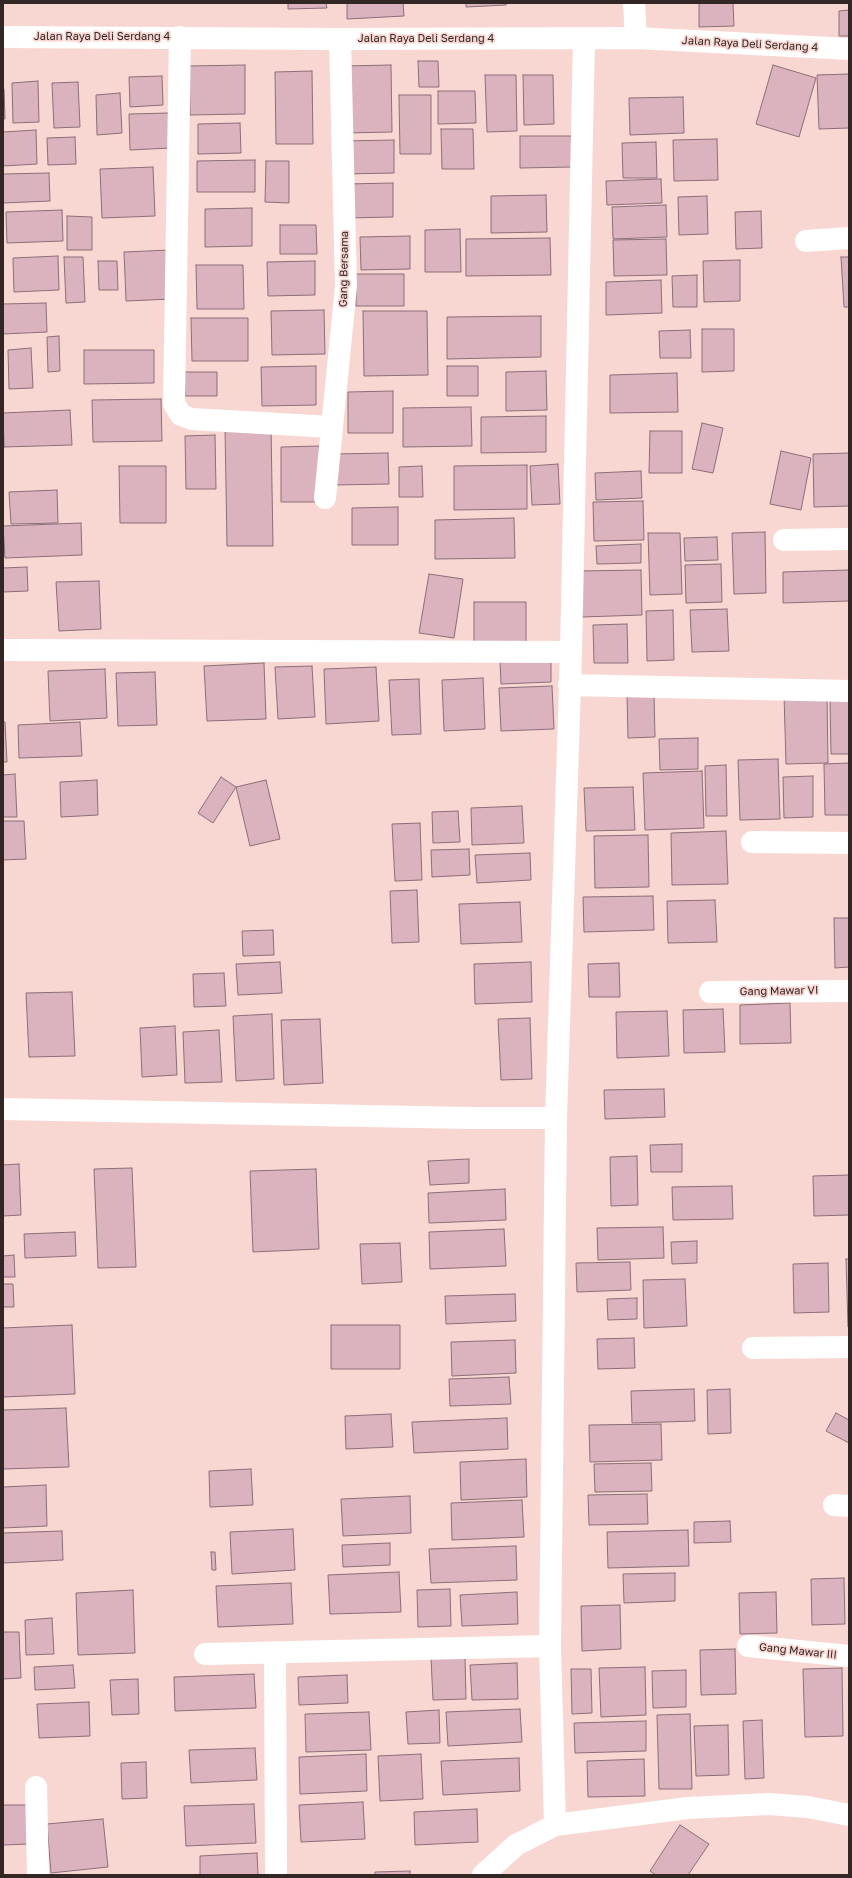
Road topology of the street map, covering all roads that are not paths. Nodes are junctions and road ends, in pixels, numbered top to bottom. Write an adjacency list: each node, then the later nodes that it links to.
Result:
1 (634, 3): 5 (street)
2 (3, 37): 3 (street, Jalan Raya Deli Serdang 4)
3 (180, 37): 6 (street, Jalan Raya Deli Serdang 4); 10 (street)
4 (584, 38): 5 (street, Jalan Raya Deli Serdang 4); 6 (street, Jalan Raya Deli Serdang 4); 15 (street)
5 (636, 38): 7 (street, Jalan Raya Deli Serdang 4)
6 (340, 39): 10 (street, Gang Bersama)
7 (849, 49)
8 (849, 238): 9 (street)
9 (806, 241)
10 (331, 427): 11 (street, Gang Bersama)
11 (325, 498)
12 (849, 539): 13 (street)
13 (784, 540)
14 (3, 650): 15 (street)
15 (571, 652): 16 (street)
16 (569, 685): 17 (street); 23 (street)
17 (849, 691)
18 (752, 842): 19 (street)
19 (849, 843)
20 (849, 991): 21 (street, Gang Mawar VI)
21 (710, 992)
22 (3, 1109): 23 (street)
23 (556, 1118): 26 (street)
24 (849, 1347): 25 (street)
25 (753, 1348)
26 (550, 1646): 28 (street); 33 (street)
27 (748, 1646): 30 (street, Gang Mawar III)
28 (275, 1653): 29 (street); 35 (street)
29 (205, 1654)
30 (849, 1656)
31 (36, 1787): 34 (street)
32 (849, 1815): 33 (street)
33 (555, 1825): 36 (street)
34 (38, 1875)
35 (276, 1875)
36 (484, 1875)

